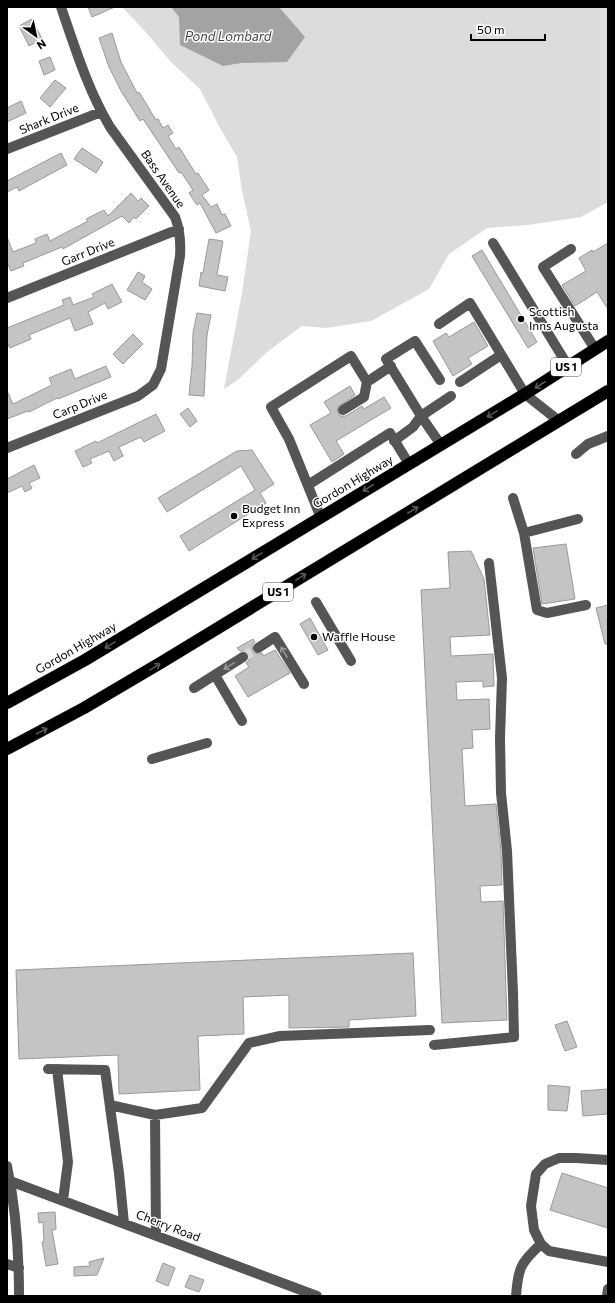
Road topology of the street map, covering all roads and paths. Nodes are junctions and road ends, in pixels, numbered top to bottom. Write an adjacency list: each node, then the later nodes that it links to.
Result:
1 (61, 7): 2 (street, Bass Avenue)
2 (101, 112): 3 (street, Shark Drive); 4 (street, Bass Avenue)
3 (7, 149)
4 (179, 229): 7 (street, Garr Drive); 14 (street, Bass Avenue)
5 (493, 243): 13 (street)
6 (571, 248): 10 (street)
7 (7, 298)
8 (439, 324): 11 (street)
9 (608, 341): 10 (highway, Gordon Highway / US 1)
10 (595, 349): 13 (highway, Gordon Highway / US 1)
11 (502, 355): 17 (street); 19 (street)
12 (391, 366): 15 (street); 16 (street); 22 (street)
13 (568, 366): 19 (highway, Gordon Highway / US 1, one-way to 19)
14 (157, 378): 27 (street, Carp Drive)
15 (440, 380)
16 (367, 382): 21 (street); 30 (street)
17 (460, 382)
18 (608, 391): 23 (highway, US 1)
19 (525, 394): 23 (street); 26 (highway, Gordon Highway / US 1, one-way to 26)
20 (451, 396): 22 (street)
21 (343, 410)
22 (421, 416): 25 (street); 26 (street)
23 (559, 421): 47 (highway, US 1, one-way to 23)
24 (608, 436): 28 (street)
25 (394, 441): 29 (street); 30 (street)
26 (441, 445): 29 (highway, Gordon Highway / US 1)
27 (7, 448)
28 (576, 454)
29 (409, 464): 32 (highway, Gordon Highway / US 1, one-way to 32)
30 (308, 485): 32 (street)
31 (513, 498): 34 (street)
32 (321, 518): 44 (highway, Gordon Highway / US 1, one-way to 44)
33 (578, 519): 34 (street)
34 (524, 533): 37 (street)
35 (489, 563): 50 (street)
36 (316, 602): 40 (street)
37 (586, 605)
38 (258, 648): 42 (street, one-way to 38)
39 (243, 657): 41 (street, one-way to 41)
40 (351, 661)
41 (214, 675): 43 (street); 45 (street)
42 (304, 684)
43 (194, 688)
44 (7, 703)
45 (242, 721)
46 (207, 743): 48 (street)
47 (7, 749)
48 (152, 759)
49 (430, 1030): 52 (street)
50 (434, 1045)
51 (110, 1105): 52 (street); 56 (street); 57 (street)
52 (155, 1115): 58 (street)
53 (608, 1160): 59 (street)
54 (7, 1166): 55 (street)
55 (10, 1181): 56 (street, Cherry Road); 62 (street)
56 (62, 1200): 57 (street, Cherry Road)
57 (124, 1224): 58 (street, Cherry Road)
58 (156, 1236): 65 (street, Cherry Road)
59 (541, 1244): 60 (street); 66 (street)
60 (608, 1262)
61 (7, 1264): 62 (street)
62 (19, 1268): 64 (street)
63 (608, 1289): 67 (street)
64 (19, 1296)
65 (317, 1296)
66 (516, 1296)
67 (607, 1296)

